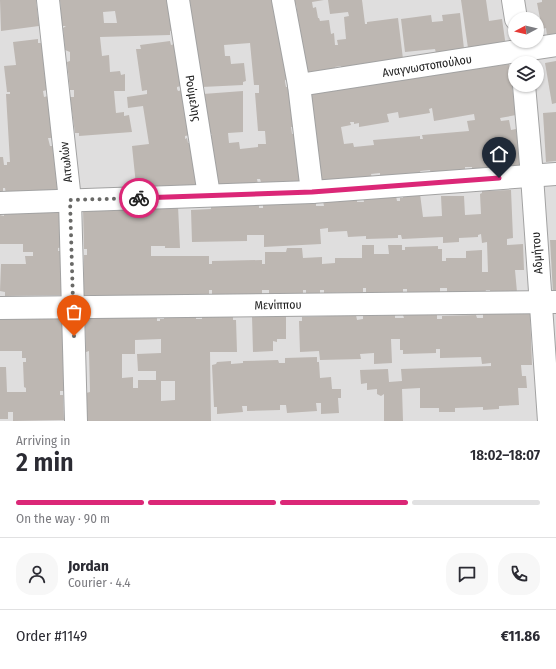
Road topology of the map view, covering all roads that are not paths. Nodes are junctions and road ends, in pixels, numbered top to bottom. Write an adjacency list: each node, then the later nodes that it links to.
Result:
1 (48, 0): 14 (street, Αιτωλών)
2 (178, 0): 13 (street, Ρούμελης)
3 (283, 0): 8 (street)
4 (513, 0): 5 (street)
5 (515, 12)
6 (556, 45): 7 (street, Αναγνωστοπούλου)
7 (521, 52): 8 (street, Αναγνωστοπούλου)
8 (299, 85): 12 (street)
9 (525, 92): 11 (street, Αδμήτου)
10 (556, 174): 11 (street)
11 (532, 176): 12 (street); 16 (street, Αδμήτου)
12 (312, 192): 13 (street)
13 (209, 195): 14 (street)
14 (70, 200): 15 (street); 17 (street, Αιτωλών)
15 (0, 203)
16 (548, 302): 17 (street, Μενίππου); 20 (street, Αδμήτου)
17 (74, 307): 18 (street, Μενίππου); 19 (street, Αιτωλών)
18 (0, 308)
19 (76, 421)
20 (549, 421)

